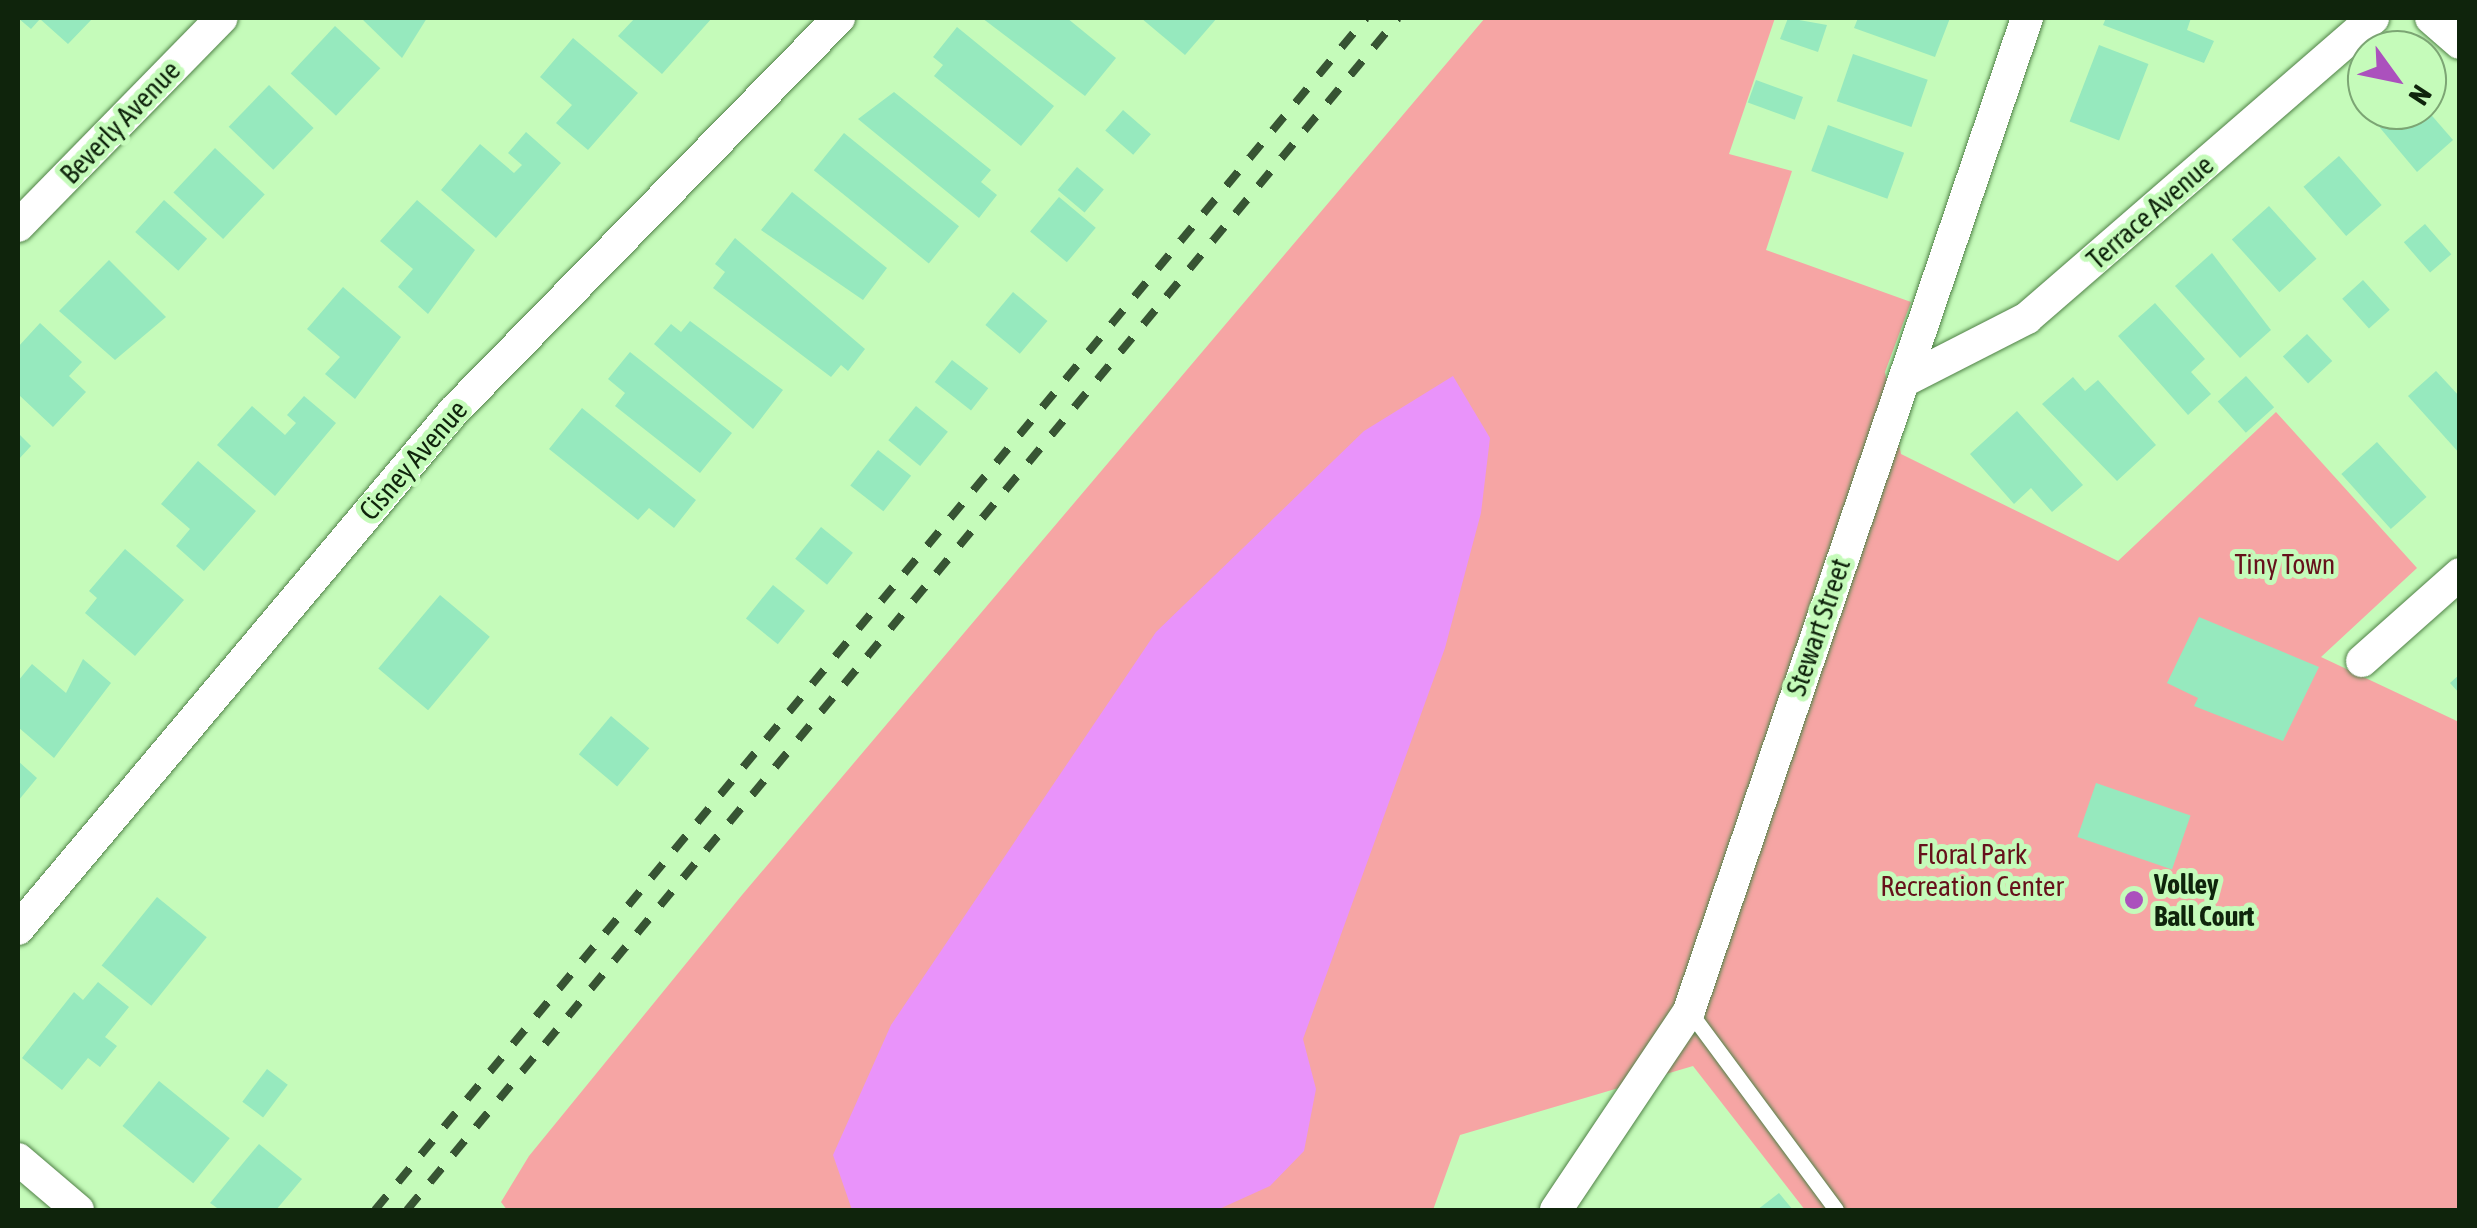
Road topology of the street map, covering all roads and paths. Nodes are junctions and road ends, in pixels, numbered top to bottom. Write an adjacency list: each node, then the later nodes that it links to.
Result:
1 (222, 18): 7 (street, Beverly Avenue)
2 (839, 18): 11 (street, Cisney Avenue)
3 (2027, 18): 8 (street, Stewart Street)
4 (2373, 18): 8 (street, Terrace Avenue)
5 (2431, 18): 6 (street)
6 (2460, 43)
7 (18, 226)
8 (1908, 379): 12 (street, Stewart Street)
9 (2460, 574): 10 (street)
10 (2362, 661)
11 (18, 928)
12 (1688, 1011): 15 (street, Stewart Street); 16 (lane)
13 (18, 1159): 14 (street)
14 (78, 1210)
15 (1556, 1210)
16 (1836, 1210)

